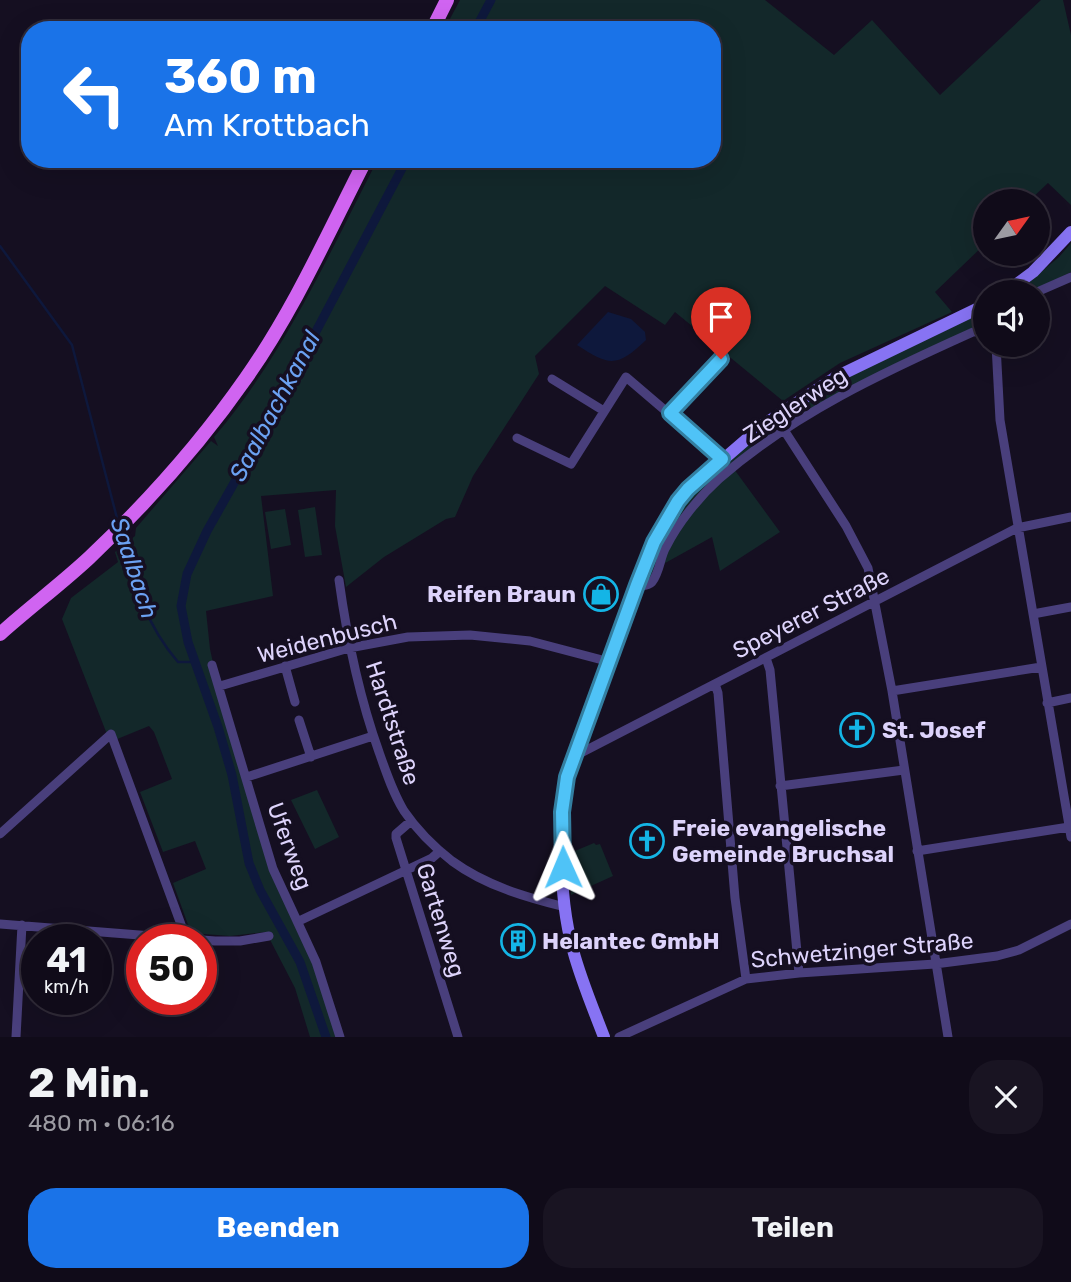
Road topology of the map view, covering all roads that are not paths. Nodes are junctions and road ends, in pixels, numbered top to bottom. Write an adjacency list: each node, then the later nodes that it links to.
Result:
1 (447, 0): 2 (main road)
2 (436, 21)
3 (361, 168): 25 (main road)
4 (1071, 232): 6 (main road)
5 (1071, 277): 7 (street)
6 (1022, 280)
7 (1050, 286)
8 (973, 311): 17 (main road)
9 (973, 332): 15 (street, Zieglerweg)
10 (997, 357): 19 (street)
11 (721, 359): 14 (street)
12 (552, 379): 13 (street)
13 (604, 411): 14 (street); 16 (street)
14 (670, 413): 17 (street)
15 (784, 430): 21 (street, Zieglerweg); 22 (street)
16 (517, 438)
17 (722, 459): 21 (main road)
18 (1071, 517): 19 (street, Speyerer Straße)
19 (1017, 528): 22 (street, Speyerer Straße); 24 (street)
20 (339, 580): 26 (street, Hardtstraße)
21 (637, 585): 28 (main road)
22 (875, 601): 27 (street, Speyerer Straße); 34 (street)
23 (1071, 607): 24 (street)
24 (1032, 614): 31 (street)
25 (0, 634)
26 (349, 648): 28 (street, Weidenbusch); 30 (street, Weidenbusch); 39 (street, Hardtstraße)
27 (766, 658): 32 (street, Speyerer Straße); 44 (street)
28 (610, 662): 41 (main road)
29 (212, 664): 33 (street, Uferweg)
30 (285, 666): 33 (street, Weidenbusch); 36 (street)
31 (1041, 667): 34 (street); 37 (street)
32 (715, 684): 41 (street, Speyerer Straße); 64 (street)
33 (220, 686): 43 (street, Uferweg)
34 (892, 691): 42 (street)
35 (1071, 698): 37 (street)
36 (295, 702)
37 (1047, 703): 45 (street)
38 (299, 720): 40 (street)
39 (373, 736): 40 (street); 46 (street, Hardtstraße)
40 (311, 757): 43 (street)
41 (573, 757): 53 (main road)
42 (904, 770): 44 (street); 50 (street)
43 (247, 777): 54 (street, Uferweg)
44 (780, 786): 63 (street)
45 (1067, 788): 47 (street)
46 (411, 821): 51 (street, Hardtstraße); 52 (street, Gartenweg)
47 (1069, 827): 49 (street); 50 (street)
48 (0, 834): 56 (street)
49 (1071, 837)
50 (916, 850): 62 (street)
51 (440, 851): 52 (street); 53 (street, Hardtstraße)
52 (405, 870): 54 (street); 67 (street, Gartenweg)
53 (565, 907): 68 (main road)
54 (299, 921): 66 (street, Uferweg)
55 (0, 924): 58 (street)
56 (181, 924)
57 (1071, 924): 62 (street, Schwetzinger Straße)
58 (21, 925)
59 (269, 936): 60 (street)
60 (217, 941)
61 (21, 944): 65 (street)
62 (935, 964): 63 (street, Schwetzinger Straße); 70 (street)
63 (799, 973): 64 (street, Schwetzinger Straße)
64 (746, 979): 69 (street, Schwetzinger Straße)
65 (16, 1037)
66 (340, 1037)
67 (458, 1037)
68 (604, 1037)
69 (619, 1037)
70 (948, 1037)

